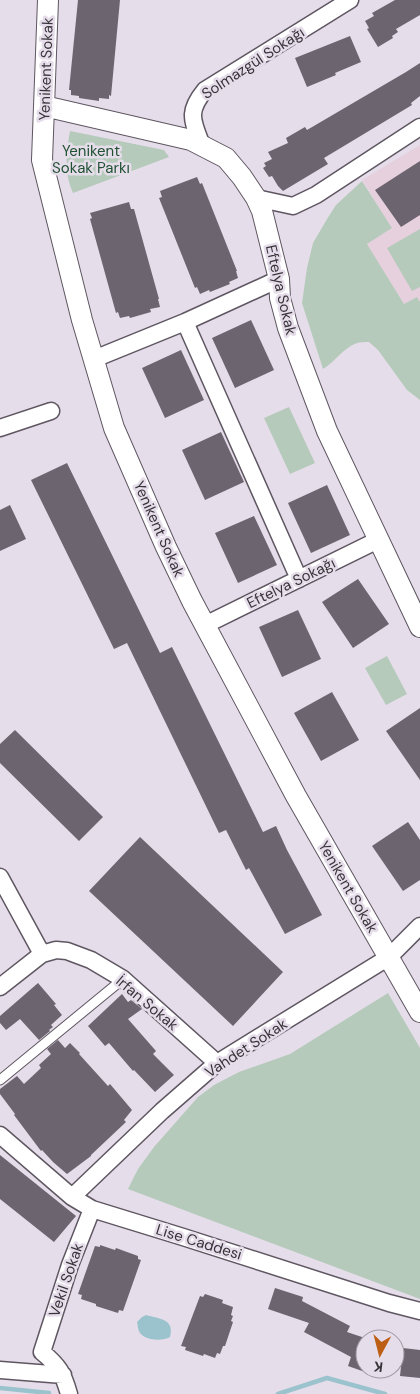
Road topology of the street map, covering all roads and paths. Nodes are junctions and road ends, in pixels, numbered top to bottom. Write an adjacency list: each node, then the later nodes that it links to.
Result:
1 (48, 0): 3 (street, Yenikent Sokak)
2 (350, 0): 5 (street, Solmazgül Sokağı)
3 (44, 106): 5 (street, Eftelya Sokak); 9 (street, Yenikent Sokak)
4 (420, 127): 6 (street)
5 (202, 146): 6 (street, Eftelya Sokak)
6 (256, 198): 7 (street, Eftelya Sokak)
7 (278, 279): 8 (street); 12 (street, Eftelya Sokak)
8 (185, 322): 9 (street); 13 (street)
9 (94, 359): 14 (street, Yenikent Sokak)
10 (51, 411): 11 (street)
11 (0, 428)
12 (378, 540): 13 (street, Eftelya Sokağı); 15 (street, Eftelya Sokak)
13 (299, 579): 14 (street, Eftelya Sokağı)
14 (205, 625): 19 (street, Yenikent Sokak)
15 (420, 627)
16 (0, 877): 18 (street)
17 (420, 926): 19 (street)
18 (42, 954): 20 (street, İrfan Sokak); 21 (street)
19 (388, 957): 22 (street, Yenikent Sokak); 23 (street, Vahdet Sokak)
20 (123, 979): 23 (street, İrfan Sokak); 24 (lane)
21 (0, 987)
22 (420, 1012)
23 (217, 1063): 26 (street, Vahdet Sokak)
24 (0, 1080)
25 (0, 1135): 26 (street, Lise Caddesi)
26 (72, 1197): 27 (street, Lise Caddesi)
27 (92, 1209): 28 (street, Lise Caddesi); 30 (street, Vekil Sokak)
28 (420, 1311)
29 (0, 1370): 30 (street)
30 (63, 1375): 31 (street)
31 (69, 1394)

